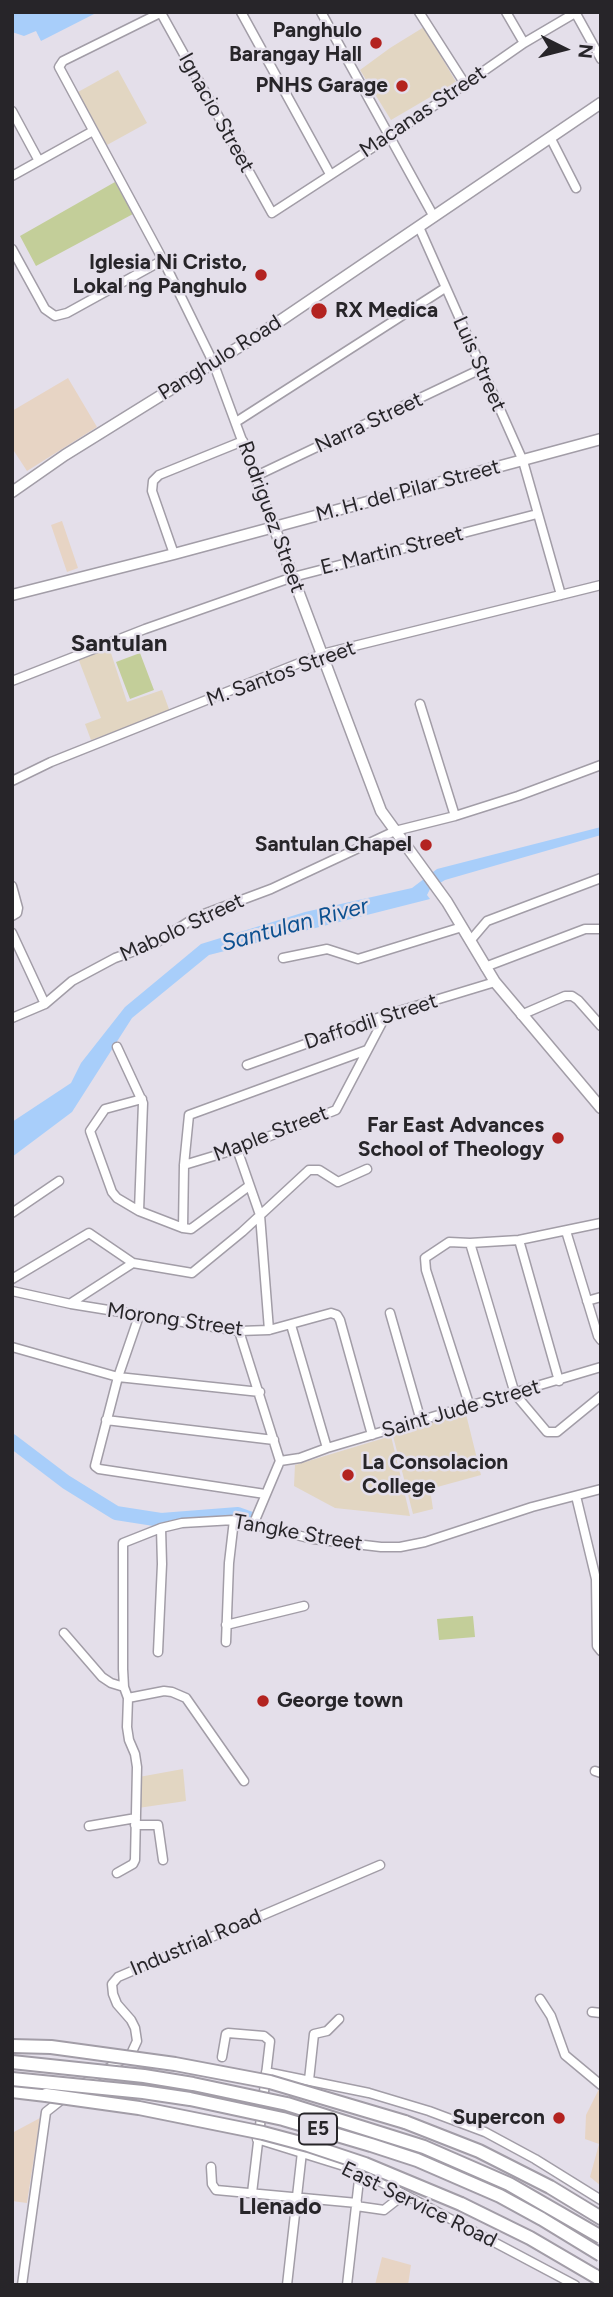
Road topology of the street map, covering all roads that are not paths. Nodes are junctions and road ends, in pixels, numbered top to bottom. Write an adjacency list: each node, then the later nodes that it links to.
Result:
1 (241, 12): 16 (street)
2 (321, 12): 13 (street)
3 (419, 12): 9 (street)
4 (506, 12): 7 (street)
5 (161, 13): 12 (street, Rodriguez Street); 19 (street, Ignacio Street)
6 (575, 13): 7 (street, Macanas Street); 8 (street)
7 (524, 43): 9 (street, Macanas Street)
8 (601, 59)
9 (465, 84): 13 (street, Macanas Street)
10 (601, 103): 14 (main road, Panghulo Road)
11 (12, 111): 15 (street)
12 (93, 131): 15 (street); 23 (street, Rodriguez Street)
13 (389, 137): 16 (street, Macanas Street); 20 (street)
14 (550, 137): 18 (street); 20 (main road, Panghulo Road)
15 (39, 161): 17 (street)
16 (330, 174): 19 (street, Macanas Street)
17 (12, 176)
18 (576, 188)
19 (272, 213)
20 (434, 218): 21 (main road, Panghulo Road)
21 (419, 227): 24 (street, Luis Street); 25 (main road, Panghulo Road)
22 (12, 249): 23 (street)
23 (163, 260): 25 (street, Rodriguez Street)
24 (445, 288): 26 (street, Luis Street); 27 (street)
25 (213, 362): 27 (street, Rodriguez Street); 32 (main road, Panghulo Road)
26 (481, 369): 30 (street, Luis Street); 31 (street, Narra Street)
27 (236, 422): 29 (street, Rodriguez Street)
28 (601, 439): 30 (main road, M. H. del Pilar Street)
29 (243, 441): 31 (street, Rodriguez Street); 35 (street)
30 (523, 461): 33 (street, Luis Street); 34 (main road, M. H. del Pilar Street)
31 (256, 477): 34 (street, Rodriguez Street)
32 (12, 492)
33 (537, 514): 36 (street, E. Martin Street); 39 (street, Luis Street)
34 (274, 527): 35 (main road, M. H. del Pilar Street); 36 (main road, Rodriguez Street)
35 (174, 554): 38 (main road, M. H. del Pilar Street)
36 (293, 577): 40 (main road, Rodriguez Street); 41 (street, E. Martin Street)
37 (601, 585): 39 (street, M. Santos Street)
38 (12, 595)
39 (561, 595): 40 (street, M. Santos Street)
40 (323, 654): 44 (street, M. Santos Street); 46 (main road, Rodriguez Street)
41 (12, 681)
42 (419, 704): 45 (street)
43 (601, 765): 45 (street, Mabolo Street)
44 (12, 781)
45 (456, 816): 46 (street, Mabolo Street)
46 (395, 831): 50 (main road, Rodriguez Street); 57 (street, Mabolo Street)
47 (601, 878): 53 (street)
48 (12, 886): 49 (street)
49 (12, 916)
50 (462, 928): 53 (main road, Rodriguez Street); 54 (street)
51 (601, 929): 55 (street)
52 (12, 933): 57 (street)
53 (470, 941): 55 (main road, Rodriguez Street)
54 (283, 958)
55 (485, 967): 56 (main road, Rodriguez Street)
56 (495, 982): 58 (street, Daffodil Street); 59 (main road, Rodriguez Street)
57 (45, 1004): 60 (street, Mabolo Street)
58 (386, 1015): 63 (street, Maple Street); 64 (street, Daffodil Street)
59 (521, 1015): 61 (street); 66 (main road, Rodriguez Street)
60 (12, 1018)
61 (601, 1026)
62 (117, 1047): 65 (street)
63 (367, 1051): 67 (street, Maple Street); 68 (street)
64 (247, 1065)
65 (142, 1099): 72 (street); 72 (street)
66 (601, 1108)
67 (237, 1149): 68 (street, Maple Street); 71 (street)
68 (184, 1165): 76 (street)
69 (368, 1169): 74 (street)
70 (60, 1181): 73 (street)
71 (249, 1185): 74 (street); 76 (street)
72 (139, 1211): 76 (street)
73 (12, 1213)
74 (260, 1215): 80 (street); 89 (street)
75 (601, 1223): 77 (street)
76 (183, 1228)
77 (566, 1231): 78 (street); 84 (street)
78 (519, 1240): 79 (street); 95 (street)
79 (470, 1243): 97 (street); 99 (street)
80 (133, 1263): 81 (street); 85 (street)
81 (12, 1279)
82 (12, 1291): 85 (street, Morong Street)
83 (601, 1297): 84 (street)
84 (587, 1301): 91 (street)
85 (71, 1304): 87 (street, Morong Street)
86 (390, 1313): 101 (street)
87 (139, 1316): 90 (street, Morong Street); 94 (street)
88 (291, 1325): 89 (street, Morong Street); 102 (street, Morong Street); 104 (street)
89 (270, 1330): 90 (street, Morong Street)
90 (239, 1331): 96 (street)
91 (601, 1340)
92 (12, 1347): 94 (street)
93 (601, 1367): 95 (street, Saint Jude Street)
94 (118, 1377): 96 (street); 100 (street)
95 (559, 1381): 97 (street, Saint Jude Street)
96 (260, 1392): 103 (street)
97 (515, 1394): 98 (street); 99 (street, Saint Jude Street)
98 (601, 1396)
99 (470, 1407): 101 (street, Saint Jude Street)
100 (106, 1420): 103 (street); 107 (street)
101 (421, 1420): 102 (street, Saint Jude Street)
102 (372, 1435): 104 (street, Saint Jude Street)
103 (274, 1440): 105 (street)
104 (327, 1448): 105 (street, Saint Jude Street)
105 (280, 1461): 107 (street)
106 (601, 1489): 108 (street, Tangke Street)
107 (265, 1494): 110 (street)
108 (576, 1496): 110 (street, Tangke Street); 112 (street)
109 (234, 1520): 110 (street, Tangke Street); 111 (street, Tangke Street); 114 (street)
110 (253, 1525)
111 (160, 1528): 118 (street); 119 (street, Tangke Street)
112 (599, 1590): 117 (street)
113 (304, 1606): 114 (street)
114 (226, 1625): 116 (street)
115 (64, 1633): 119 (street)
116 (226, 1642)
117 (599, 1648)
118 (158, 1652)
119 (124, 1687): 120 (street, Tangke Street)
120 (128, 1698): 121 (street); 122 (street, Tangke Street)
121 (244, 1781)
122 (135, 1822): 123 (street); 124 (street); 126 (street, Tangke Street)
123 (89, 1826)
124 (163, 1860)
125 (380, 1865): 150 (street, Industrial Road)
126 (117, 1873)
127 (540, 1999): 135 (street)
128 (339, 2019): 134 (street)
129 (12, 2046): 146 (highway, bridge)
130 (222, 2057): 132 (street)
131 (12, 2062): 147 (highway, E5, bridge)
132 (266, 2073): 134 (street); 137 (street)
133 (12, 2079): 148 (highway, E5, bridge)
134 (309, 2080): 144 (street)
135 (601, 2084)
136 (12, 2091): 149 (highway, bridge)
137 (257, 2140): 138 (street, East Service Road); 141 (street)
138 (302, 2152): 140 (street, East Service Road); 142 (street)
139 (211, 2167): 141 (street)
140 (360, 2171): 145 (street); 153 (street, East Service Road)
141 (252, 2193): 142 (street)
142 (297, 2197): 145 (street); 151 (street)
143 (398, 2199): 145 (street)
144 (601, 2200)
145 (356, 2205): 152 (street)
146 (601, 2218)
147 (601, 2237)
148 (601, 2255)
149 (601, 2280)
150 (22, 2285)
151 (287, 2285)
152 (347, 2285)
153 (575, 2285)

